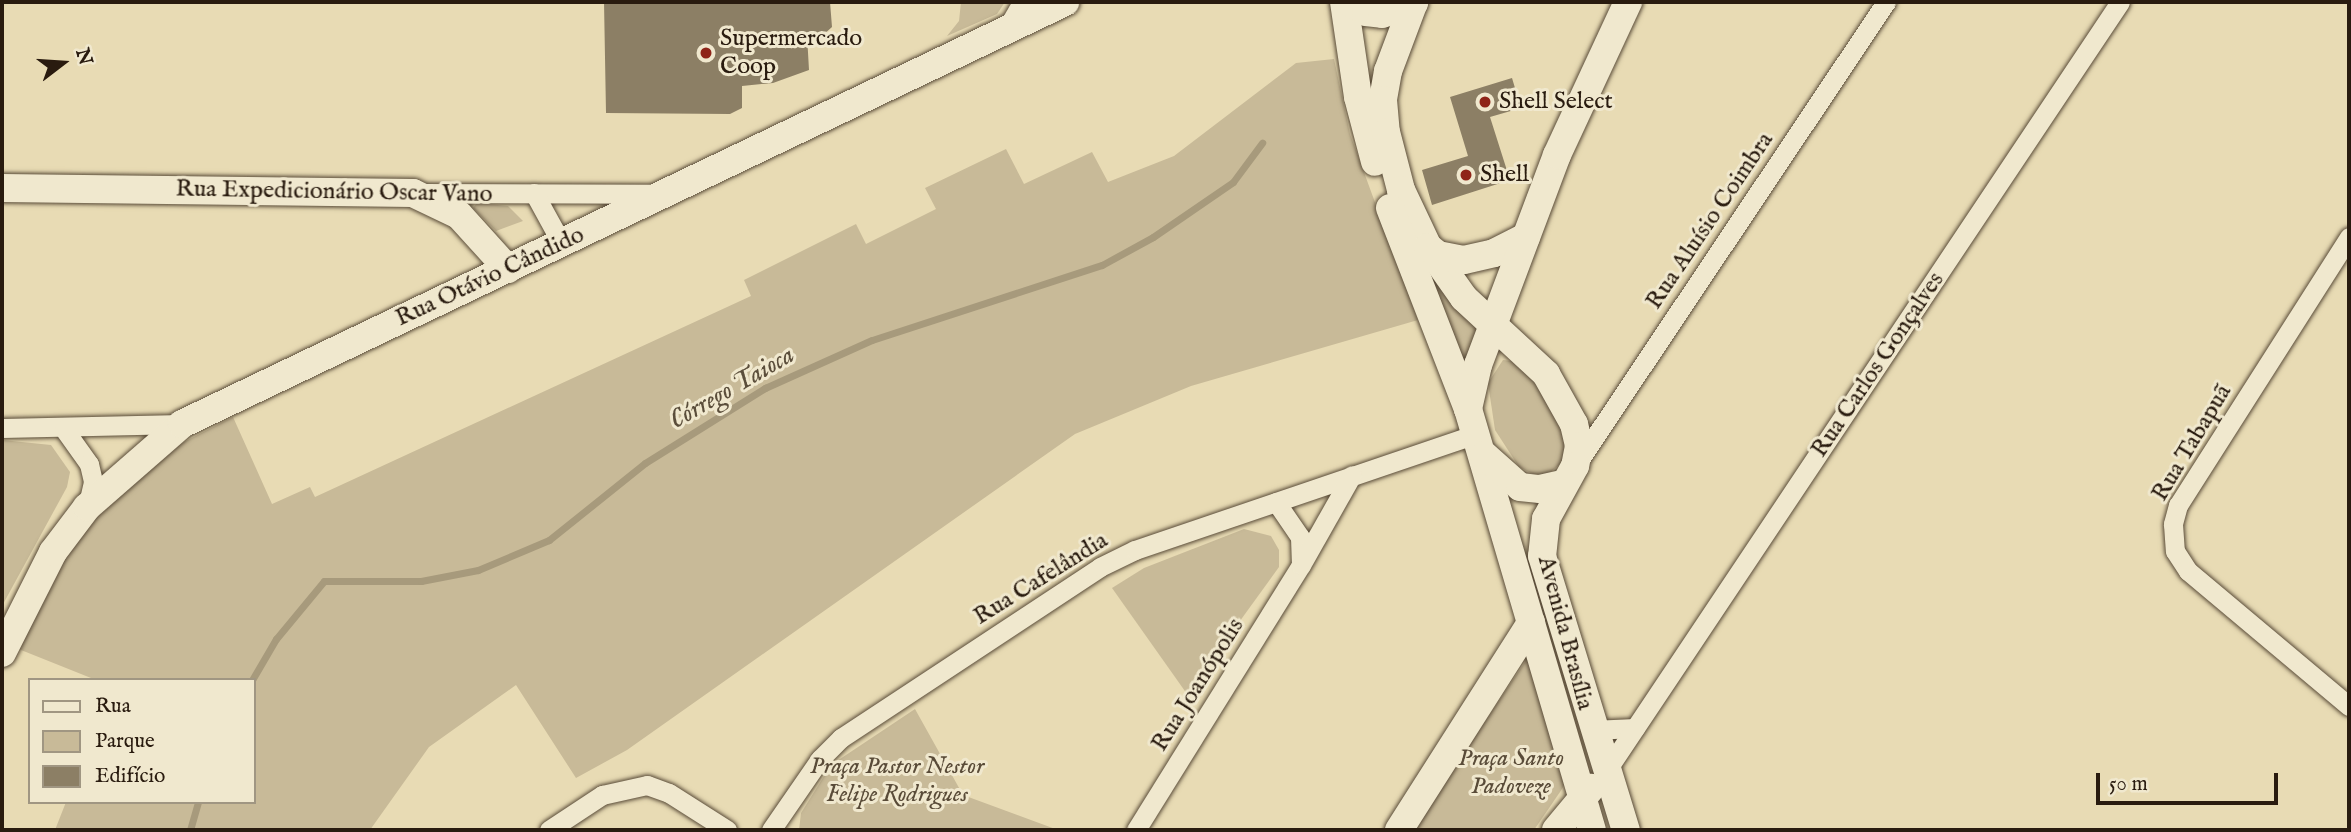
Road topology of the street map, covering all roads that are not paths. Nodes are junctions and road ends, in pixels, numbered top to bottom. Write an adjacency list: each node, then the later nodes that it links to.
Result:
1 (1022, 2): 9 (street)
2 (1065, 2): 9 (main road, Rua Otávio Cândido)
3 (1344, 2): 23 (main road, Avenida Brasília)
4 (1349, 2): 8 (main road)
5 (1628, 2): 14 (main road)
6 (1886, 2): 25 (street, Rua Aluísio Coimbra)
7 (2120, 2): 32 (street, Rua Carlos Gonçalves)
8 (1414, 3): 17 (main road, Avenida Brasília)
9 (1006, 31): 13 (main road, Rua Otávio Cândido)
10 (2, 188): 11 (main road, Rua Expedicionário Oscar Vano)
11 (413, 193): 12 (street, Rua Expedicionário Oscar Vano); 18 (main road)
12 (534, 193): 13 (street, Rua Expedicionário Oscar Vano); 16 (street)
13 (666, 194): 16 (main road, Rua Otávio Cândido)
14 (1525, 237): 17 (main road); 19 (main road)
15 (2349, 237): 31 (street, Rua Tabapuã)
16 (562, 244): 18 (main road, Rua Otávio Cândido)
17 (1427, 247): 19 (main road, Avenida Brasília)
18 (508, 269): 20 (main road, Rua Otávio Cândido)
19 (1494, 325): 23 (main road); 25 (main road, Avenida Brasília)
20 (181, 424): 22 (street); 27 (main road, Rua Otávio Cândido)
21 (2, 428): 22 (street)
22 (64, 429): 27 (street)
23 (1475, 432): 24 (street, Rua Cafelândia); 25 (main road); 29 (main road, Avenida Brasília)
24 (1352, 475): 26 (street, Rua Cafelândia); 28 (street, Rua Joanópolis)
25 (1569, 475): 33 (main road, Avenida Brasília)
26 (1276, 502): 28 (street); 38 (street, Rua Cafelândia)
27 (86, 507): 30 (main road, Rua Otávio Cândido)
28 (1301, 565): 39 (street, Rua Joanópolis)
29 (1531, 623): 35 (main road, Avenida Brasília); 40 (main road)
30 (4, 643)
31 (2349, 706)
32 (1635, 728): 33 (street); 34 (street, Rua Carlos Gonçalves)
33 (1592, 730): 34 (main road, Avenida Brasília)
34 (1605, 773): 35 (main road, Rua Carlos Gonçalves); 43 (main road, Avenida Brasília)
35 (1582, 797): 41 (main road, Rua Carlos Gonçalves); 42 (main road, Avenida Brasília)
36 (549, 830): 37 (street)
37 (727, 830)
38 (771, 830)
39 (1136, 830)
40 (1399, 830)
41 (1556, 830)
42 (1592, 830)
43 (1626, 830)

